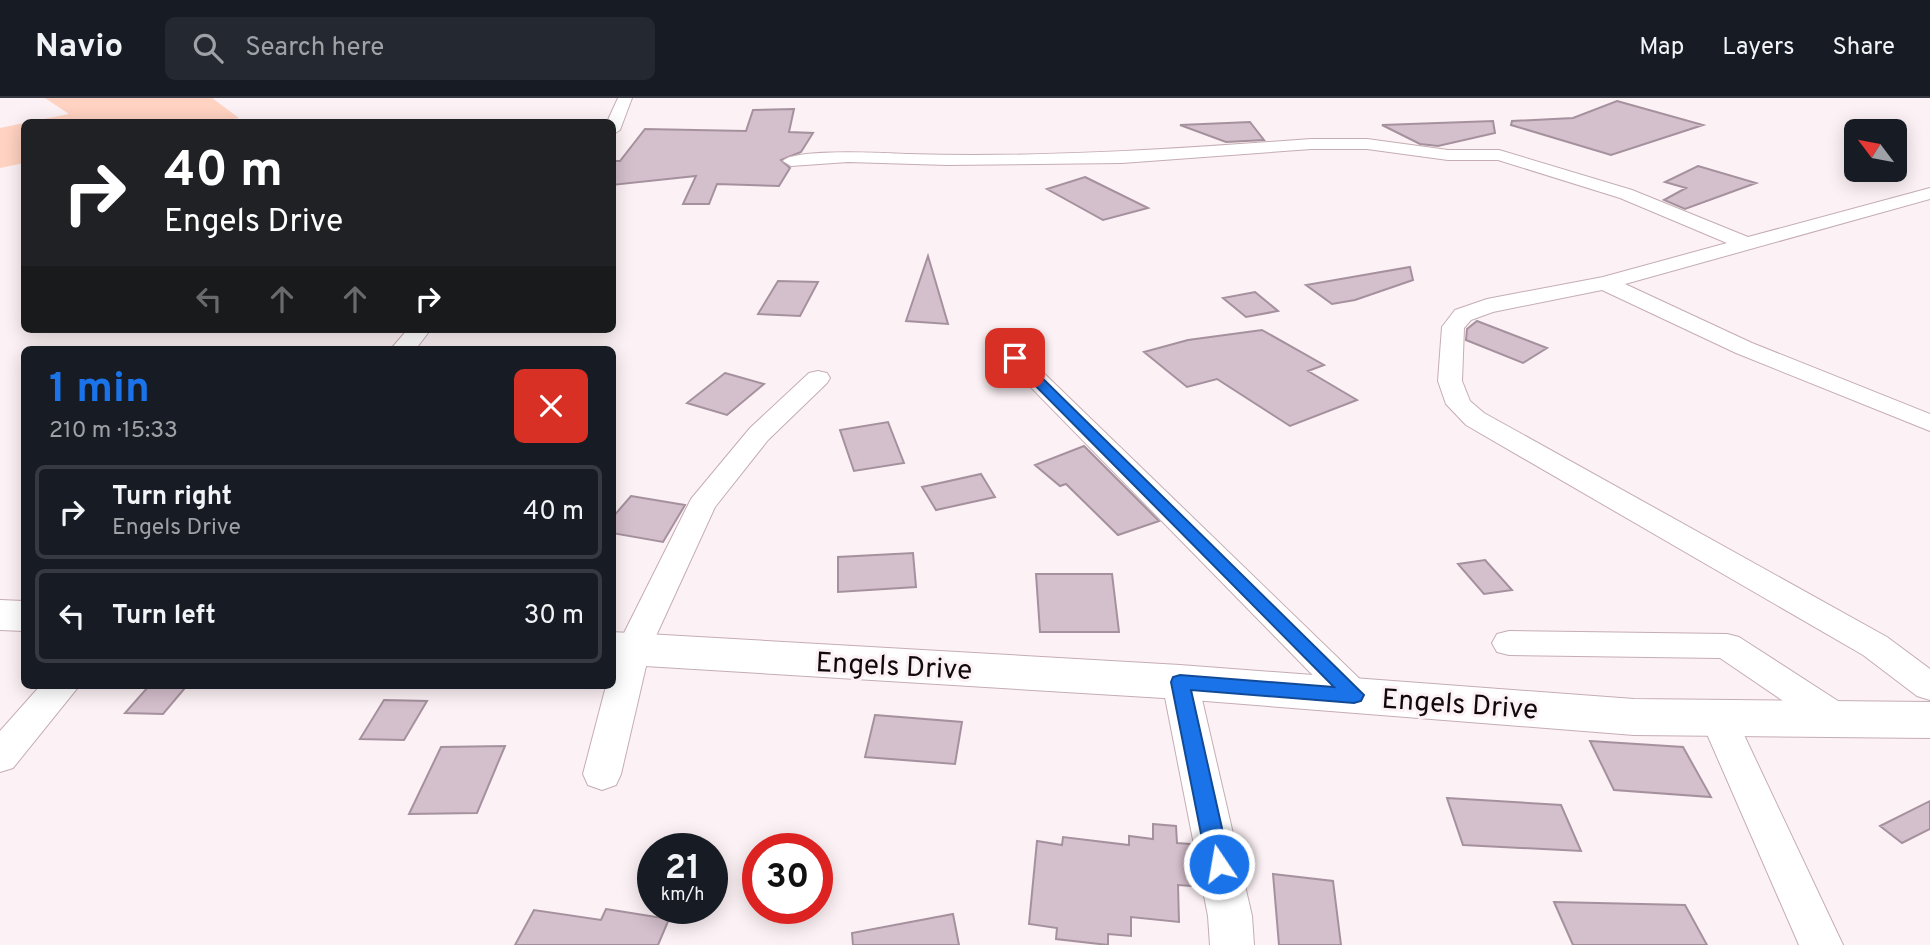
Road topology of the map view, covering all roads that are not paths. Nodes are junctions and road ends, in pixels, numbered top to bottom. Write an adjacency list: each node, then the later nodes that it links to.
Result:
1 (625, 98): 2 (street)
2 (616, 120)
3 (791, 161): 5 (street)
4 (1930, 193): 5 (street)
5 (1749, 245): 6 (street)
6 (1605, 283): 9 (street); 15 (street)
7 (1015, 358): 17 (street)
8 (818, 378): 13 (street)
9 (1930, 423)
10 (0, 615): 11 (street)
11 (21, 616)
12 (1509, 643): 19 (street)
13 (623, 648): 14 (street, Engels Drive); 22 (street)
14 (1180, 682): 17 (street, Engels Drive); 23 (street)
15 (1930, 687)
16 (58, 689): 21 (street)
17 (1354, 695): 18 (street, Engels Drive)
18 (1718, 718): 19 (street, Engels Drive); 24 (street)
19 (1839, 720): 20 (street, Engels Drive)
20 (1930, 720)
21 (0, 757)
22 (602, 774)
23 (1231, 945)
24 (1821, 945)

